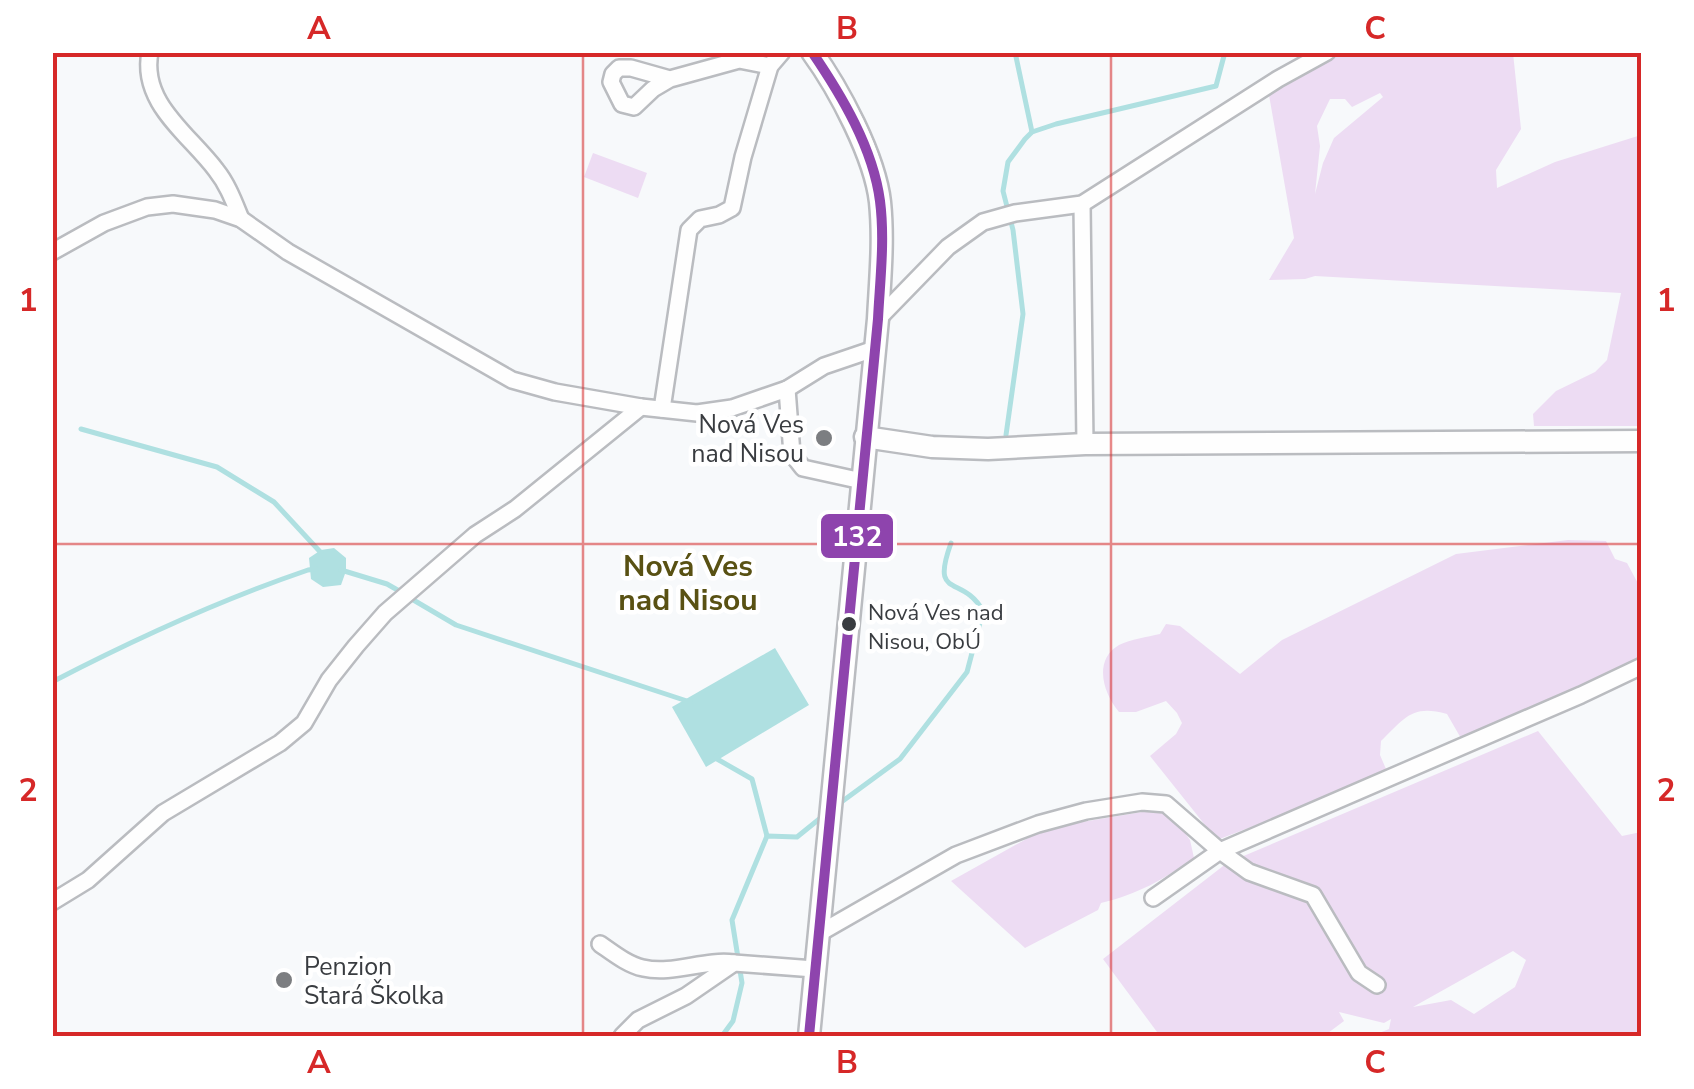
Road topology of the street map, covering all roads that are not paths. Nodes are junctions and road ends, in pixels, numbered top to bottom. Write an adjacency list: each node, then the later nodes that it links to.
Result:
1 (150, 52): 8 (street)
2 (782, 52): 5 (street)
3 (812, 52): 10 (street)
4 (1327, 52): 7 (street)
5 (770, 66): 6 (street); 14 (street)
6 (670, 80)
7 (1082, 204): 10 (street); 17 (street)
8 (241, 219): 9 (street); 13 (street)
9 (52, 252)
10 (878, 319): 11 (street)
11 (874, 349): 12 (street); 15 (street)
12 (787, 389): 14 (street); 18 (street)
13 (640, 407): 14 (street); 22 (street)
14 (662, 410)
15 (865, 437): 17 (street); 18 (street)
16 (1642, 441): 17 (street)
17 (1085, 444)
18 (862, 481): 23 (street)
19 (1642, 666): 20 (street)
20 (1220, 851): 21 (street); 23 (street); 27 (street)
21 (1153, 898)
22 (52, 902)
23 (818, 934): 26 (street)
24 (600, 944): 25 (street)
25 (734, 962): 26 (street); 28 (street)
26 (814, 969): 29 (street)
27 (1377, 985)
28 (622, 1036)
29 (809, 1036)

